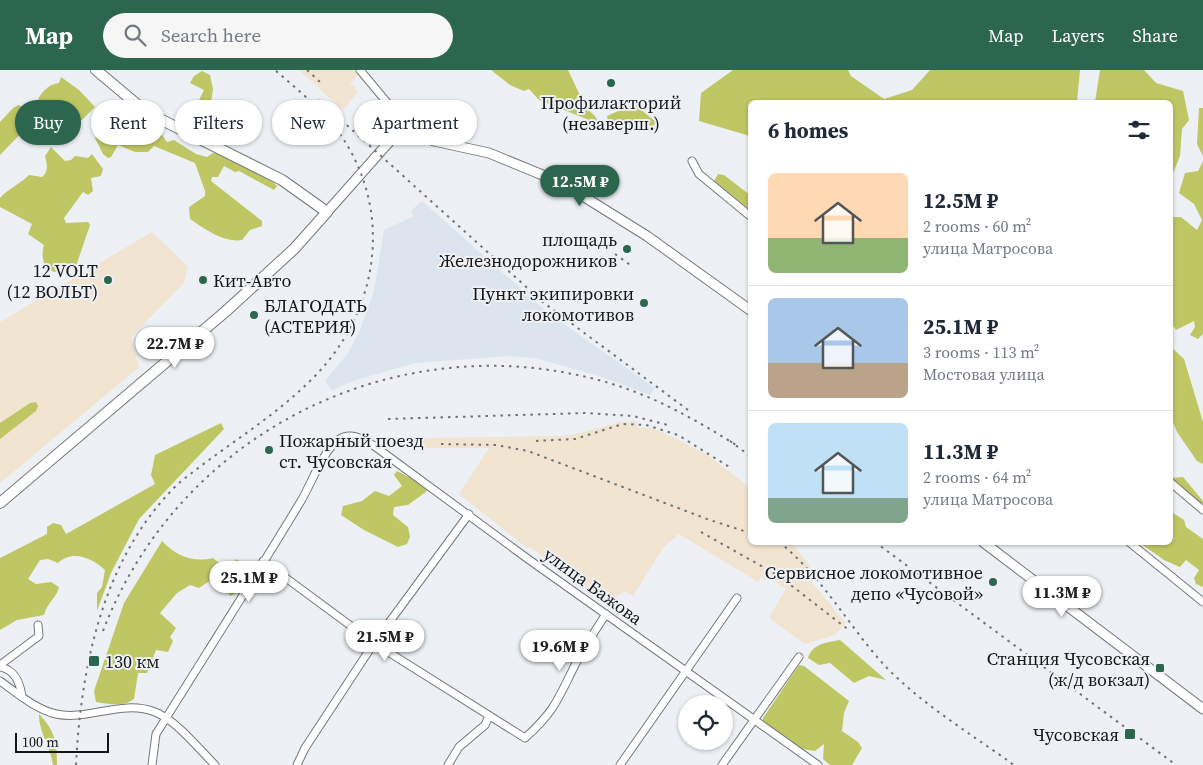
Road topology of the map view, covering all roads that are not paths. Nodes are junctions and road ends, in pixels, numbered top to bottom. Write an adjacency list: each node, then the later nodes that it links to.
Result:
1 (96, 70): 7 (main road)
2 (360, 70): 3 (street)
3 (385, 100)
4 (386, 145): 7 (street)
5 (454, 145): 9 (street)
6 (692, 161): 8 (street)
7 (327, 212): 11 (main road)
8 (748, 214)
9 (748, 309)
10 (1173, 485): 12 (street)
11 (0, 503)
12 (1203, 510)
13 (469, 514): 16 (street, улица Бажова); 19 (street, улица Бажова); 21 (street)
14 (987, 545): 27 (street)
15 (1133, 545): 18 (street)
16 (262, 561): 21 (street); 29 (street)
17 (737, 598): 24 (street)
18 (1203, 602)
19 (606, 614): 24 (street, улица Бажова); 28 (street)
20 (38, 625): 23 (street)
21 (374, 643): 28 (street); 33 (street)
22 (799, 657): 30 (street)
23 (0, 666): 26 (street)
24 (685, 671): 30 (street, улица Бажова); 35 (street)
25 (0, 681): 26 (street)
26 (22, 697): 29 (street)
27 (1203, 709)
28 (489, 716): 34 (street)
29 (166, 717): 31 (street); 32 (street)
30 (753, 720): 36 (street); 37 (street, улица Бажова)
31 (152, 765)
32 (215, 765)
33 (297, 765)
34 (448, 765)
35 (620, 765)
36 (722, 765)
37 (818, 765)

